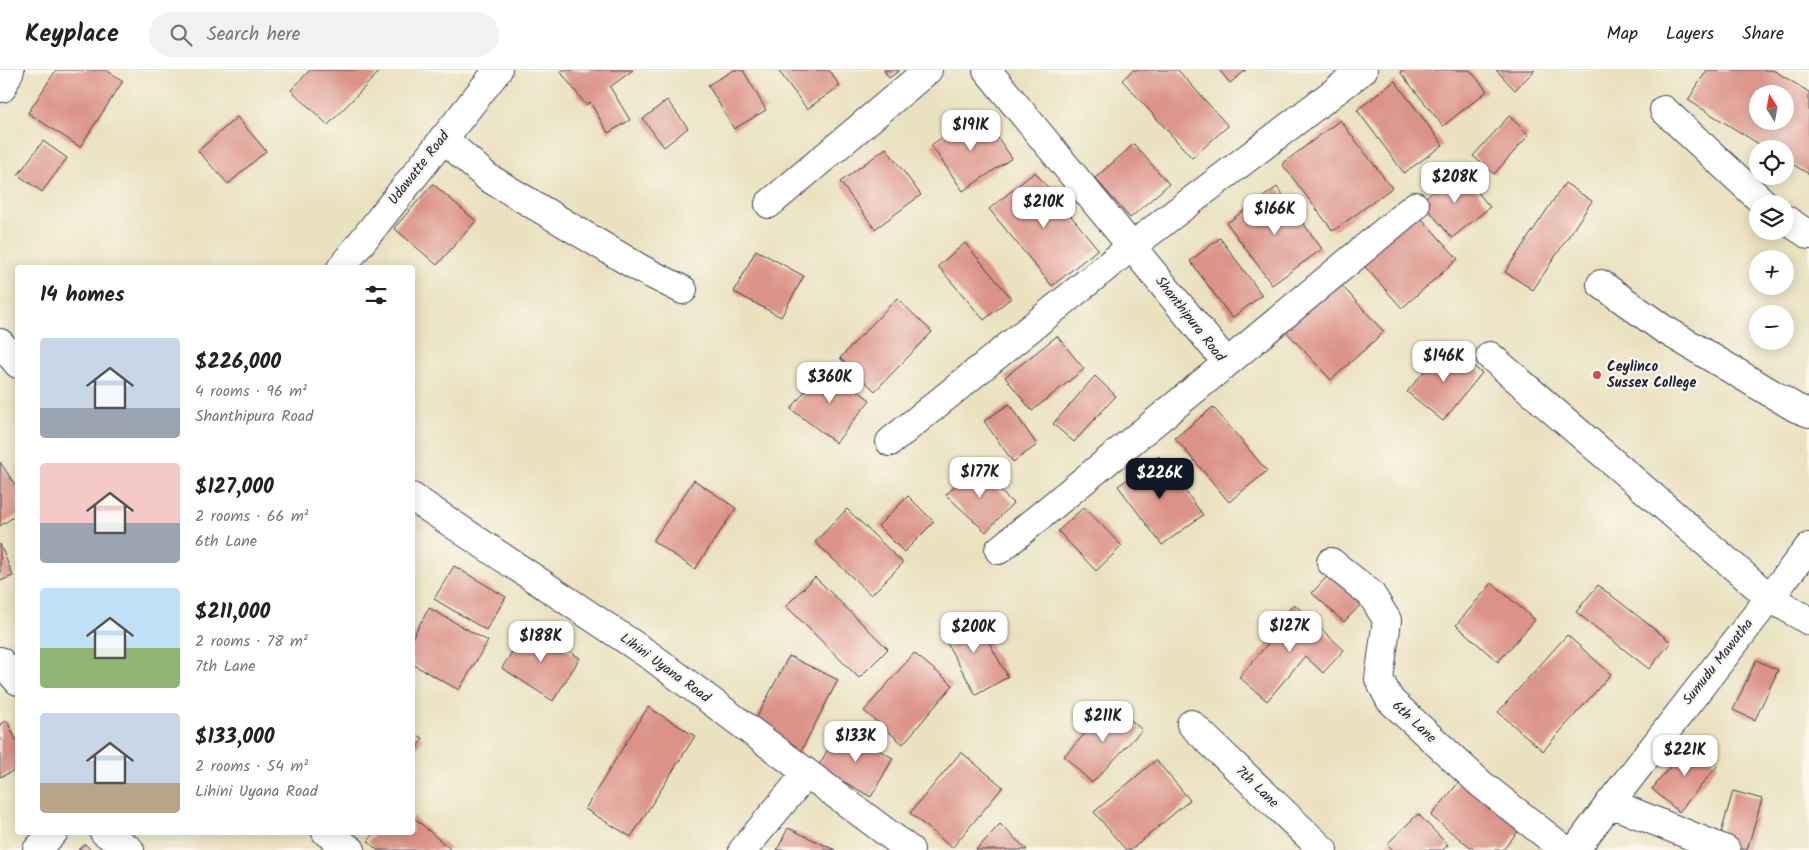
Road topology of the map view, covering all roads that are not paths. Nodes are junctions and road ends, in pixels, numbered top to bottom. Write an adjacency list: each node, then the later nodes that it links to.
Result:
1 (928, 70): 8 (street)
2 (987, 70): 12 (street, Shanthipura Road)
3 (1363, 70): 12 (street)
4 (490, 73): 6 (street, Udawatte Road)
5 (1664, 110): 7 (street)
6 (443, 138): 13 (street, Udawatte Road); 15 (street)
7 (1755, 195)
8 (769, 204)
9 (1415, 206): 19 (street)
10 (1794, 225): 11 (street)
11 (1809, 235)
12 (1132, 246): 19 (street, Shanthipura Road); 21 (street)
13 (343, 265)
14 (1601, 284): 20 (street)
15 (683, 290)
16 (0, 343): 18 (street)
17 (1490, 356): 26 (street)
18 (15, 360)
19 (1227, 363): 24 (street, Shanthipura Road)
20 (1809, 413)
21 (890, 442)
22 (415, 499): 31 (street, Lihini Uyana Road)
23 (1809, 547): 26 (street, Sumudu Mawatha)
24 (999, 550)
25 (1331, 562): 42 (street, 6th Lane)
26 (1769, 597): 27 (street); 32 (street, Sumudu Mawatha)
27 (1809, 621)
28 (0, 661): 29 (street)
29 (15, 678)
30 (1191, 724): 41 (street, 7th Lane)
31 (807, 773): 39 (street); 40 (street, Lihini Uyana Road)
32 (1610, 803): 43 (street, Sumudu Mawatha); 44 (street)
33 (51, 835): 36 (street)
34 (108, 835): 37 (street)
35 (330, 835): 38 (street)
36 (37, 850)
37 (130, 850)
38 (351, 850)
39 (743, 850)
40 (910, 850)
41 (1323, 850)
42 (1564, 850)
43 (1575, 850)
44 (1726, 850)

